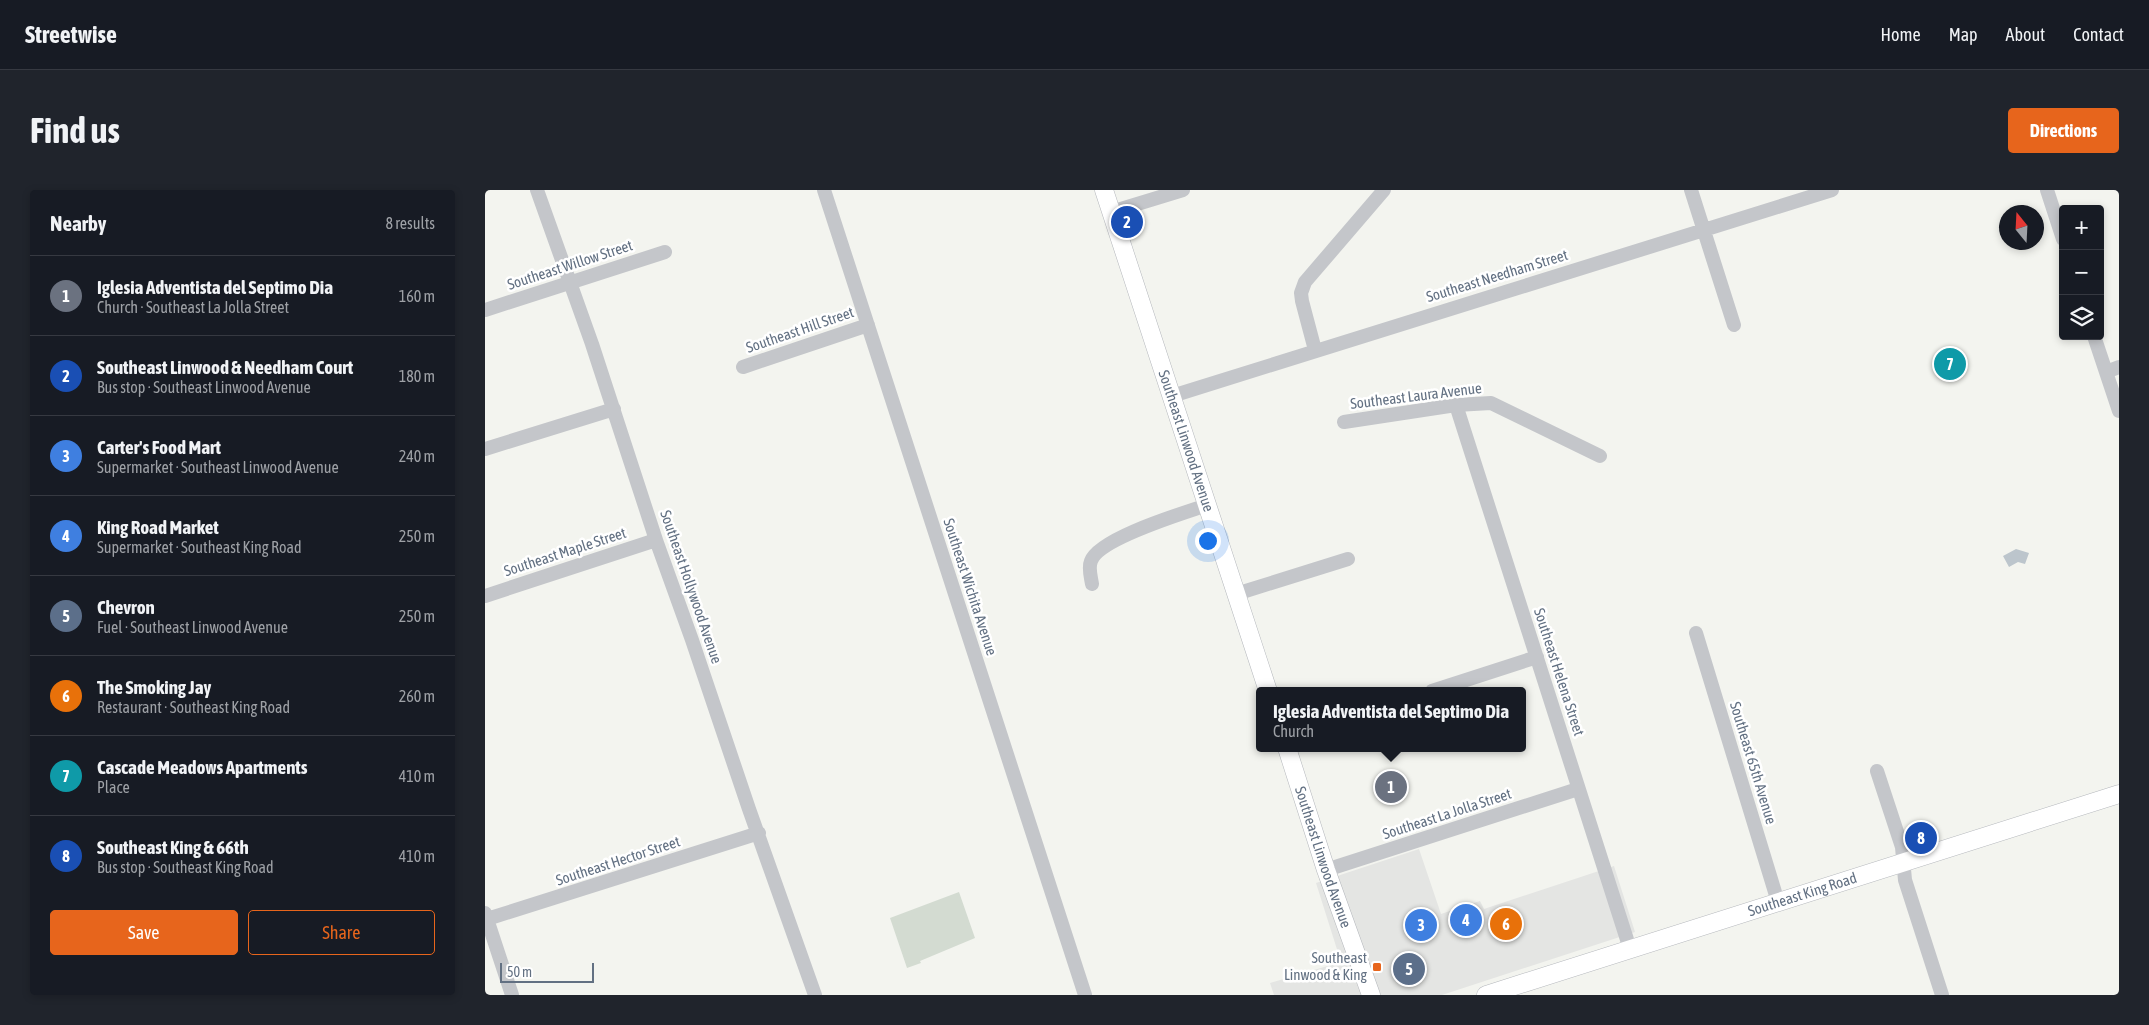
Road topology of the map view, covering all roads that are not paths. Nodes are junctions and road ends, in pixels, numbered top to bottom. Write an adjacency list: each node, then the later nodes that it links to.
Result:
1 (537, 190): 13 (street, Southeast Hollywood Avenue)
2 (824, 190): 15 (street, Southeast Wichita Avenue)
3 (1104, 190): 9 (main road, Southeast Linwood Avenue)
4 (1183, 190): 9 (street)
5 (1383, 190): 18 (street)
6 (1691, 190): 11 (street)
7 (1832, 190): 11 (street, Southeast Needham Street)
8 (2047, 190): 10 (street)
9 (1111, 212): 21 (main road, Southeast Linwood Avenue)
10 (2059, 228)
11 (1704, 230): 16 (street); 18 (street, Southeast Needham Street)
12 (665, 252): 13 (street, Southeast Willow Street)
13 (570, 283): 14 (street, Southeast Willow Street); 23 (street, Southeast Hollywood Avenue)
14 (485, 310)
15 (868, 325): 19 (street, Southeast Hill Street); 50 (street, Southeast Wichita Avenue)
16 (1734, 325)
17 (2097, 340): 20 (street)
18 (1315, 350): 21 (street, Southeast Needham Street)
19 (743, 367)
20 (2112, 370): 24 (street)
21 (1172, 396): 28 (main road, Southeast Linwood Avenue)
22 (1456, 405): 25 (street, Southeast Laura Avenue); 27 (street, Southeast Laura Avenue); 35 (street, Southeast Helena Street)
23 (614, 409): 26 (street); 29 (street, Southeast Hollywood Avenue)
24 (2119, 411)
25 (1344, 422)
26 (485, 449)
27 (1601, 456)
28 (1207, 505): 31 (street); 32 (main road, Southeast Linwood Avenue)
29 (656, 540): 33 (street, Southeast Maple Street); 42 (street, Southeast Hollywood Avenue)
30 (1348, 559): 32 (street)
31 (1092, 584)
32 (1236, 594): 36 (main road, Southeast Linwood Avenue)
33 (485, 596)
34 (1696, 634): 45 (street, Southeast 65th Avenue)
35 (1537, 657): 37 (street); 40 (street, Southeast Helena Street)
36 (1267, 687)
37 (1444, 687)
38 (1288, 752): 44 (main road, Southeast Linwood Avenue)
39 (1877, 770): 43 (street)
40 (1579, 789): 44 (street, Southeast La Jolla Street); 47 (street, Southeast Helena Street)
41 (2119, 794): 43 (main road, Southeast King Road)
42 (759, 833): 46 (street, Southeast Hector Street); 49 (street, Southeast Hollywood Avenue)
43 (1903, 863): 45 (main road, Southeast King Road); 53 (street)
44 (1326, 870): 51 (main road, Southeast Linwood Avenue)
45 (1778, 902): 47 (main road, Southeast King Road)
46 (486, 916): 48 (street)
47 (1630, 949): 52 (main road, Southeast King Road)
48 (512, 995)
49 (815, 995)
50 (1085, 995)
51 (1371, 995)
52 (1486, 995)
53 (1942, 995)

